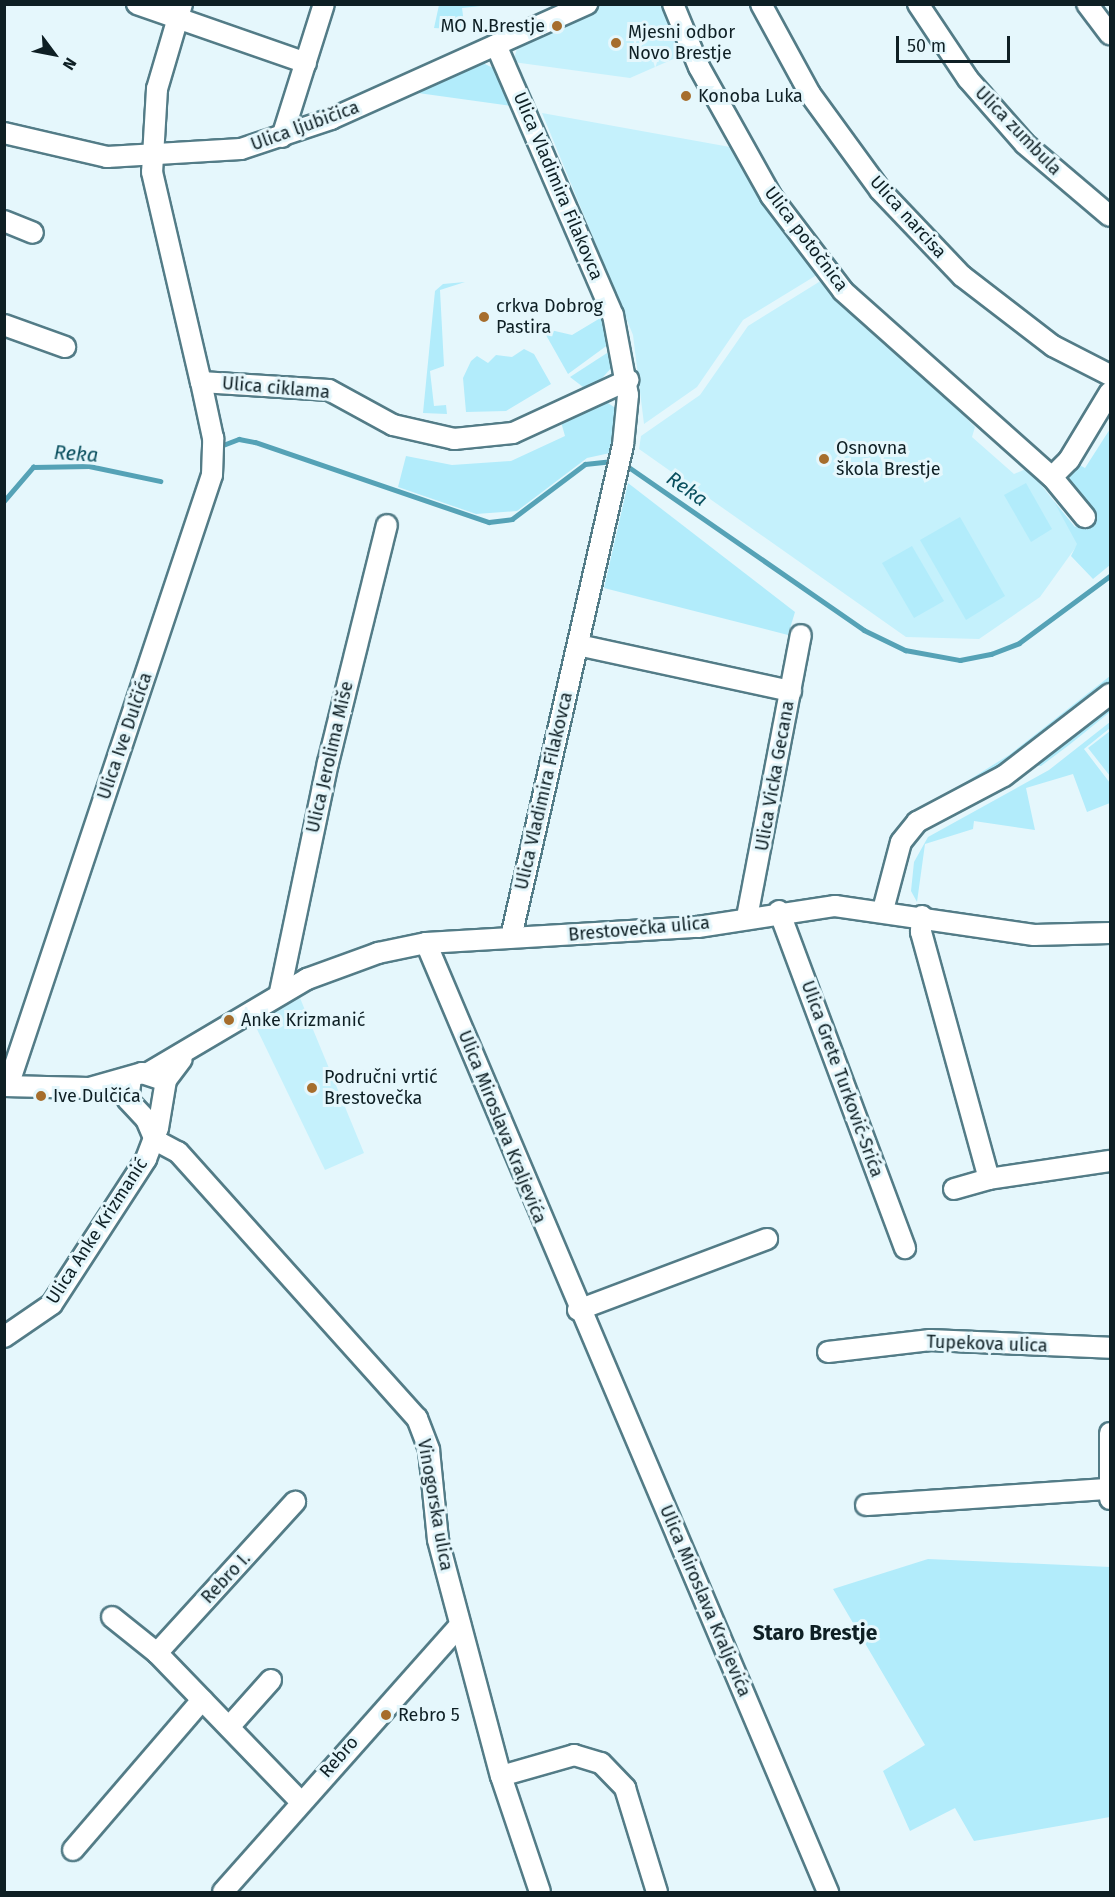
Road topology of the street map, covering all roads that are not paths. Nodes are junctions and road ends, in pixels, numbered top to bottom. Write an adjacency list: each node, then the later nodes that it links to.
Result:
1 (137, 4): 8 (street)
2 (324, 4): 11 (street)
3 (587, 4): 10 (street, Ulica ljubičica)
4 (673, 4): 24 (street, Ulica potočnica)
5 (761, 4): 20 (street, Ulica narcisa)
6 (918, 4): 15 (street, Ulica zumbula)
7 (1087, 4): 9 (street)
8 (180, 11): 11 (street); 14 (street, Ulica ciklama)
9 (1110, 33)
10 (496, 45): 13 (street, Ulica ljubičica); 21 (street, Ulica Vladimira Filakovca)
11 (306, 63): 13 (street)
12 (4, 133): 14 (street, Ulica ljubičica)
13 (282, 137): 14 (street, Ulica ljubičica)
14 (152, 158): 22 (street, Ulica ciklama)
15 (1110, 216)
16 (4, 221): 17 (street)
17 (33, 233)
18 (4, 325): 19 (street)
19 (65, 347)
20 (1110, 375)
21 (628, 380): 22 (street, Ulica ciklama); 28 (street, Ulica Vladimira Filakovca)
22 (201, 382): 41 (street, Ulica Ive Dulčića)
23 (1110, 392): 24 (street)
24 (1052, 477): 25 (street, Ulica potočnica)
25 (1084, 517)
26 (387, 525): 38 (street, Ulica Jerolima Miše)
27 (801, 635): 29 (street, Ulica Vicka Gecana)
28 (578, 645): 29 (street); 36 (street, Ulica Vladimira Filakovca)
29 (790, 691): 33 (street, Ulica Vicka Gecana)
30 (1110, 693): 32 (street)
31 (779, 910): 32 (street, Brestovečka ulica); 33 (street, Brestovečka ulica); 50 (street, Ulica Grete Turković-Srića)
32 (883, 910): 34 (street, Brestovečka ulica)
33 (747, 916): 36 (street, Brestovečka ulica)
34 (922, 916): 35 (street, Brestovečka ulica); 47 (street)
35 (1110, 933)
36 (511, 937): 37 (street, Brestovečka ulica)
37 (426, 943): 38 (street, Brestovečka ulica); 51 (street, Ulica Miroslava Kraljevića)
38 (280, 992): 39 (street, Brestovečka ulica)
39 (190, 1051): 40 (street, Brestovečka ulica); 43 (street, Brestovečka ulica)
40 (140, 1075): 42 (street, Brestovečka ulica); 43 (street); 44 (street)
41 (6, 1086): 42 (street, Brestovečka ulica)
42 (88, 1088): 44 (street, Brestovečka ulica)
43 (162, 1094): 44 (street); 45 (street, Ulica Anke Krizmanić)
44 (132, 1104): 45 (street, Ulica Anke Krizmanić)
45 (155, 1140): 52 (street, Ulica Anke Krizmanić); 60 (street, Vinogorska ulica)
46 (1110, 1161): 47 (street)
47 (989, 1179): 48 (street)
48 (954, 1190)
49 (767, 1239): 51 (street)
50 (905, 1248)
51 (578, 1310): 71 (street, Ulica Miroslava Kraljevića)
52 (4, 1337)
53 (1110, 1348): 54 (street, Tupekova ulica)
54 (828, 1352)
55 (1110, 1433): 56 (street)
56 (1109, 1494): 58 (street)
57 (295, 1502): 61 (street, Rebro I.)
58 (866, 1505)
59 (112, 1617): 61 (street)
60 (460, 1625): 65 (street, Vinogorska ulica); 66 (street, Rebro)
61 (157, 1653): 63 (street)
62 (271, 1680): 64 (street)
63 (202, 1700): 64 (street); 67 (street)
64 (229, 1727): 66 (street)
65 (501, 1776): 69 (street, Vinogorska ulica); 70 (street)
66 (301, 1802): 68 (street, Rebro)
67 (73, 1850)
68 (223, 1893)
69 (540, 1893)
70 (657, 1893)
71 (828, 1893)

